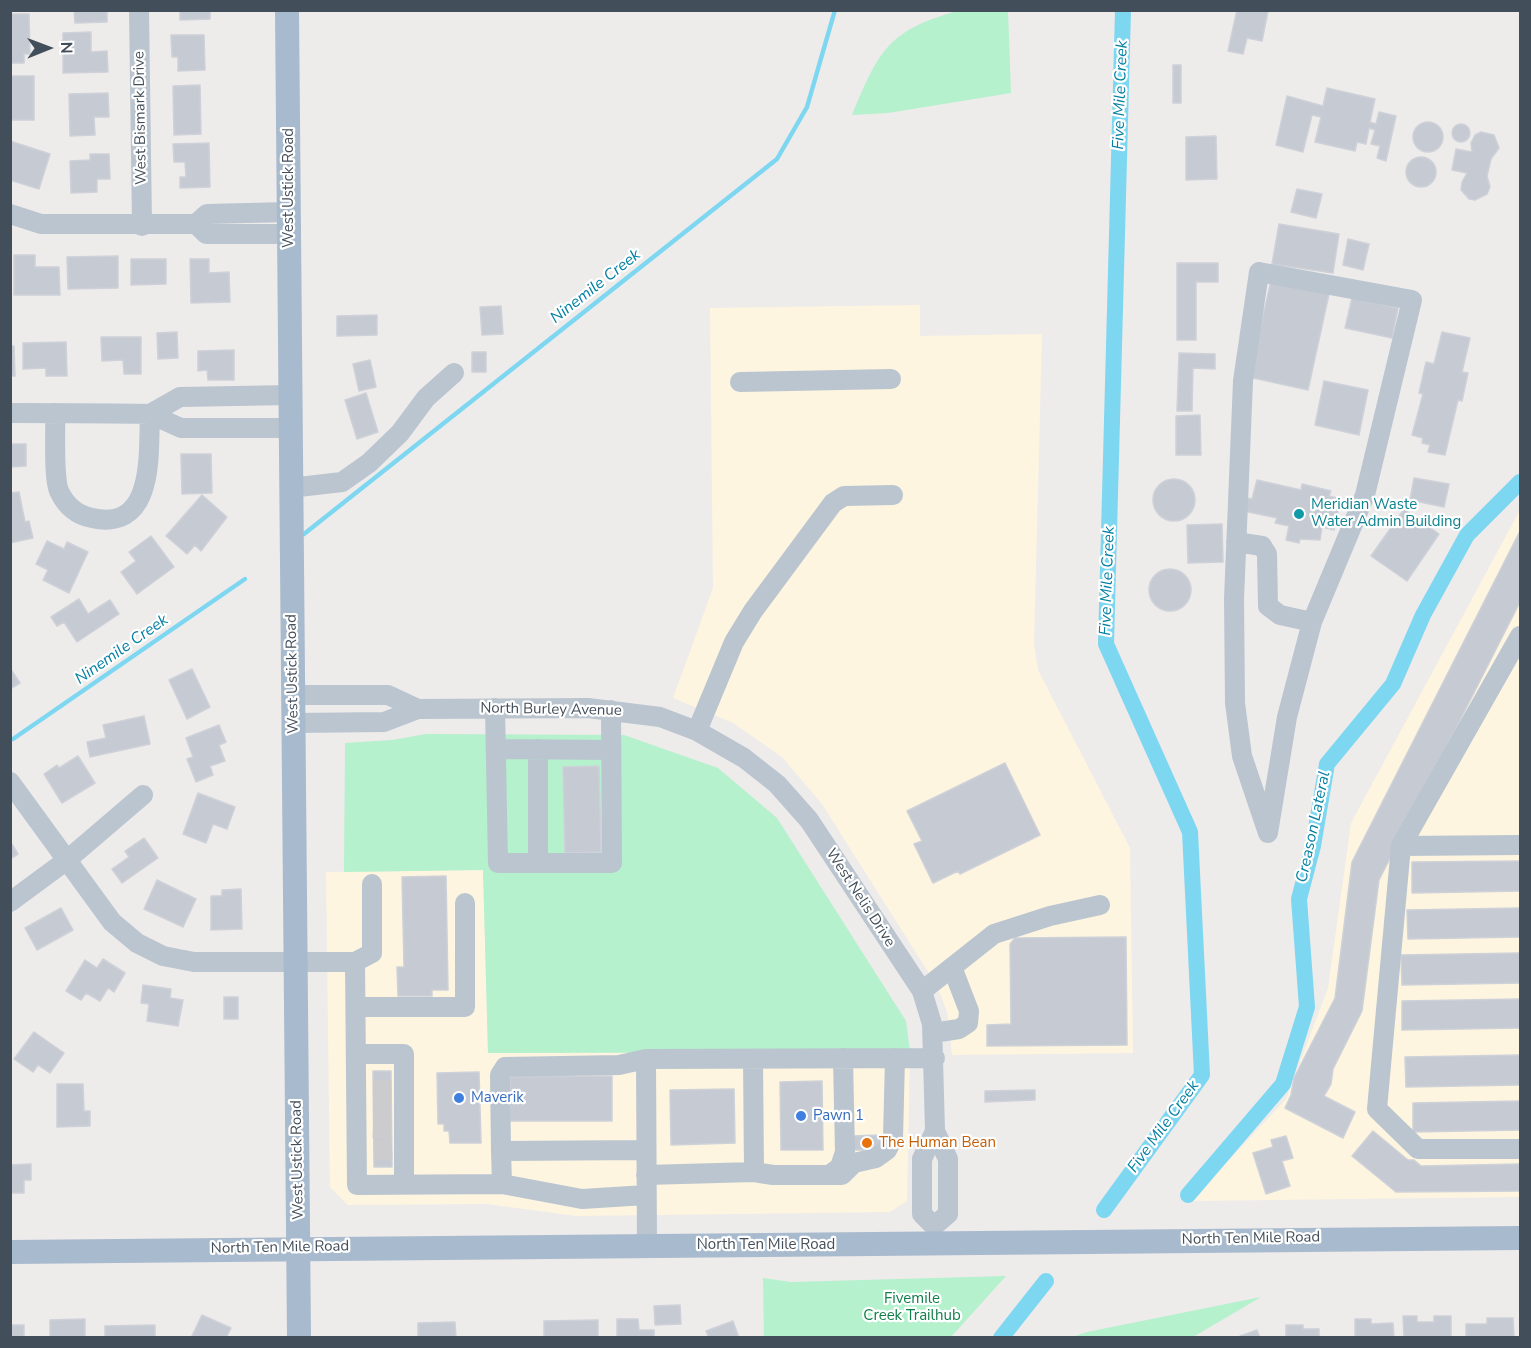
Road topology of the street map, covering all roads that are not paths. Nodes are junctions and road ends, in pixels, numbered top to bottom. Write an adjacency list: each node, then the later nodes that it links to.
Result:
1 (139, 10): 5 (street, West Bismark Drive)
2 (287, 10): 4 (main road, West Ustick Road)
3 (10, 214): 5 (street)
4 (289, 223): 5 (street); 9 (main road, West Ustick Road)
5 (142, 226)
6 (454, 373): 14 (street)
7 (891, 379): 8 (street)
8 (740, 382)
9 (290, 395): 12 (street); 13 (main road, West Ustick Road)
10 (10, 413): 11 (street)
11 (56, 413): 12 (street); 12 (street)
12 (150, 414): 13 (street)
13 (290, 428): 14 (main road, West Ustick Road)
14 (290, 488): 21 (main road, West Ustick Road)
15 (893, 495): 26 (street)
16 (1236, 542): 17 (street); 18 (street); 19 (street)
17 (1268, 606): 18 (street); 19 (street)
18 (1234, 608): 19 (street)
19 (1312, 622)
20 (1521, 636): 33 (street)
21 (294, 694): 23 (street, North Burley Avenue); 25 (main road, West Ustick Road)
22 (495, 708): 23 (street, North Burley Avenue); 24 (street, North Burley Avenue); 27 (street)
23 (418, 709): 25 (street, North Burley Avenue)
24 (611, 710): 26 (street, North Burley Avenue); 29 (street)
25 (294, 723): 40 (main road, West Ustick Road)
26 (690, 728): 43 (street, West Nelis Drive)
27 (496, 749): 28 (street); 35 (street)
28 (538, 749): 29 (street); 35 (street)
29 (611, 750): 35 (street)
30 (10, 782): 34 (street)
31 (143, 795): 34 (street)
32 (1521, 845): 33 (street)
33 (1401, 846): 53 (street)
34 (67, 860): 37 (street); 40 (street)
35 (538, 863)
36 (372, 884): 41 (street)
37 (10, 902)
38 (465, 903): 44 (street)
39 (1100, 905): 42 (street)
40 (296, 962): 41 (street); 68 (main road, West Ustick Road)
41 (356, 962): 44 (street)
42 (952, 967): 43 (street); 45 (street)
43 (922, 991): 45 (street, West Nelis Drive)
44 (356, 1007): 46 (street)
45 (933, 1033): 48 (street, West Nelis Drive)
46 (356, 1054): 52 (street); 52 (street)
47 (895, 1058): 48 (street); 51 (street); 56 (street)
48 (935, 1058): 65 (street, West Nelis Drive)
49 (645, 1059): 50 (street); 55 (street); 57 (street)
50 (753, 1059): 51 (street); 59 (street)
51 (843, 1059): 58 (street)
52 (381, 1109): 54 (street); 54 (street)
53 (1521, 1149)
54 (381, 1150): 62 (street); 62 (street)
55 (646, 1150): 57 (street); 60 (street)
56 (887, 1150): 58 (street); 61 (street)
57 (501, 1151): 63 (street)
58 (845, 1152): 61 (street)
59 (754, 1172): 60 (street); 61 (street)
60 (646, 1175): 64 (street)
61 (830, 1175)
62 (404, 1184): 63 (street)
63 (502, 1184): 64 (street)
64 (646, 1195): 67 (street)
65 (935, 1235): 66 (main road, North Ten Mile Road); 67 (main road, North Ten Mile Road)
66 (1521, 1238)
67 (647, 1245): 68 (main road, North Ten Mile Road)
68 (299, 1248): 69 (main road, North Ten Mile Road); 70 (main road, West Ustick Road)
69 (10, 1252)
70 (299, 1338)

